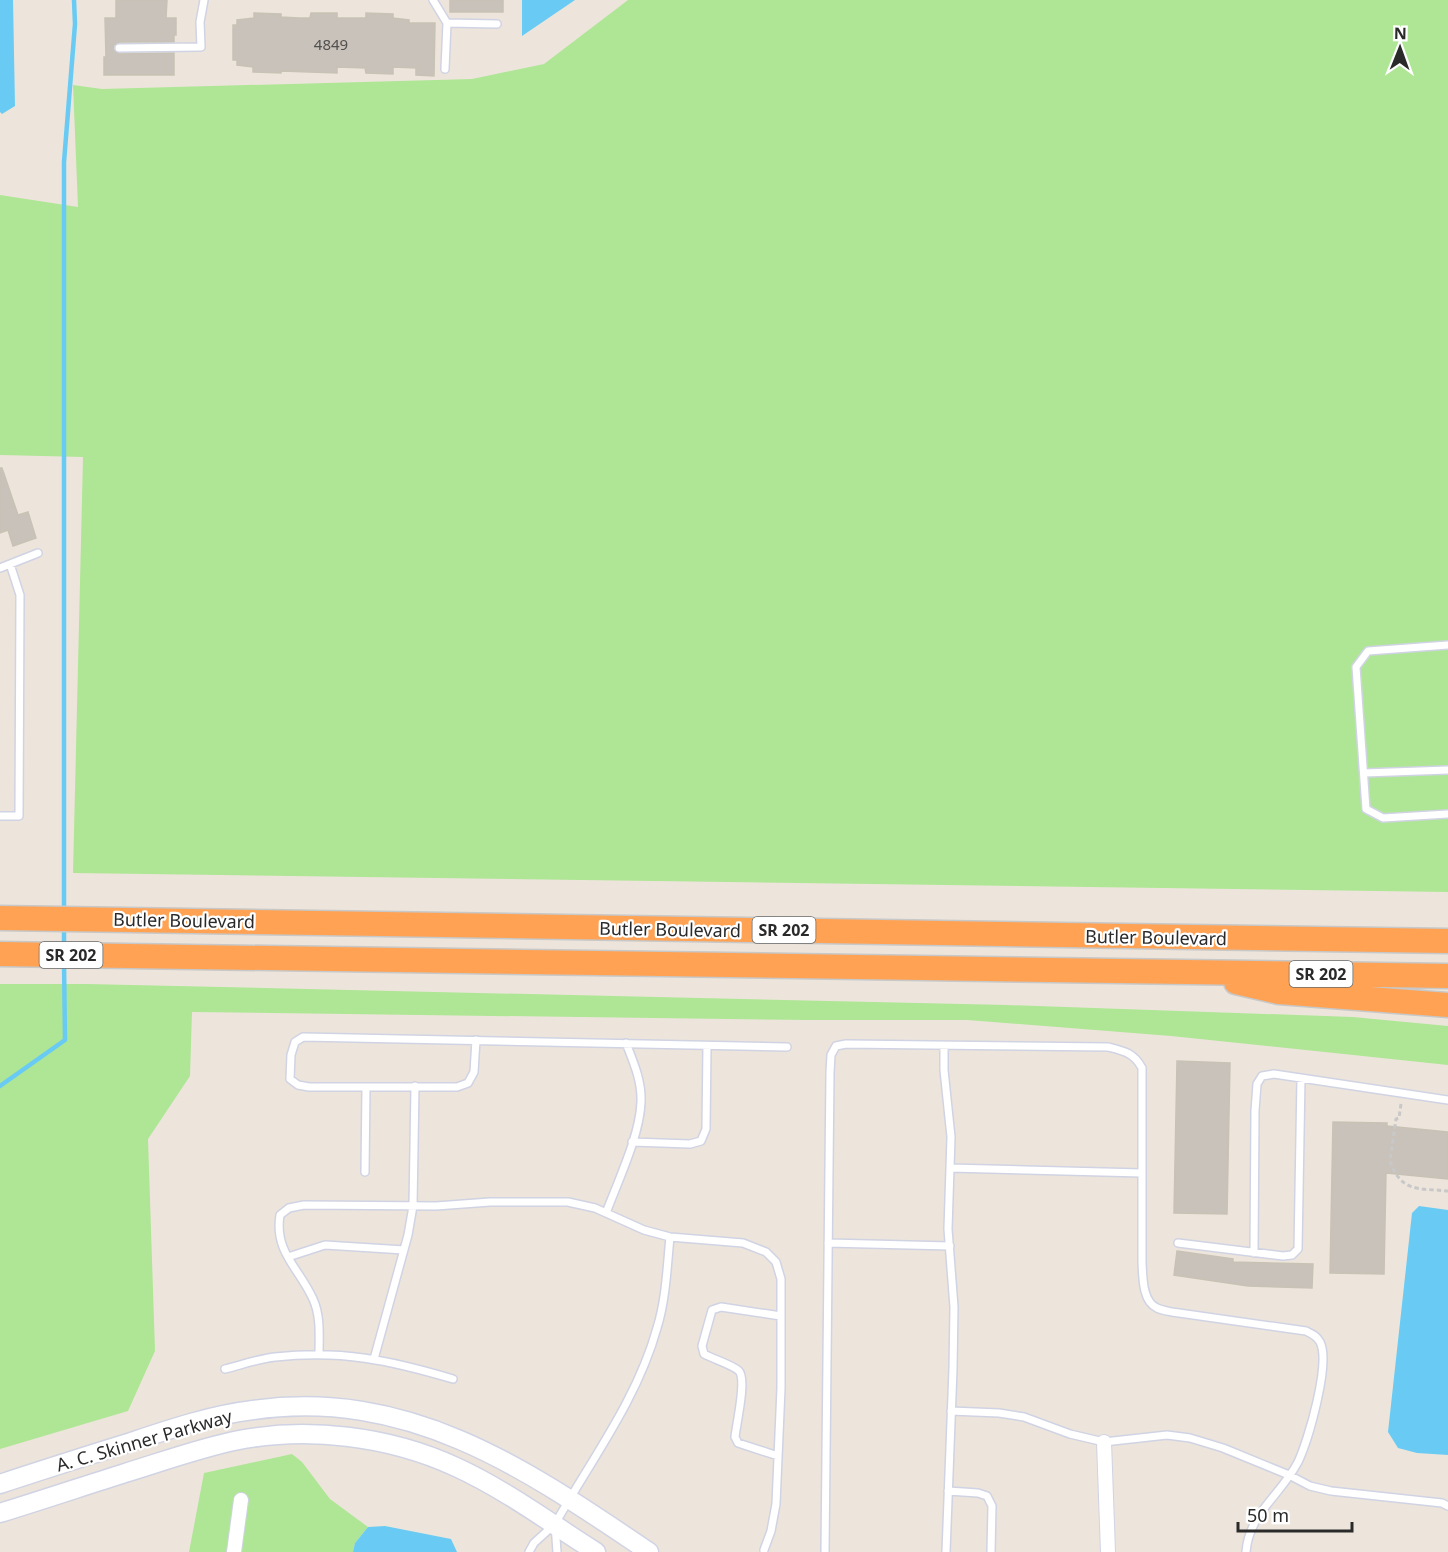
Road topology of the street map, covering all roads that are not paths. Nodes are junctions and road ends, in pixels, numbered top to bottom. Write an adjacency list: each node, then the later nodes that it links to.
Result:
1 (204, 0): 5 (lane)
2 (433, 0): 3 (lane)
3 (447, 23): 4 (lane); 6 (lane)
4 (496, 24)
5 (119, 48)
6 (446, 69)
7 (38, 553): 8 (lane)
8 (10, 564): 9 (lane); 14 (lane)
9 (0, 568)
10 (1448, 645): 12 (lane)
11 (1448, 770): 12 (lane)
12 (1364, 773): 13 (lane)
13 (1448, 813)
14 (0, 816)
15 (12, 918): 17 (highway, Butler Boulevard / SR 202)
16 (1448, 937): 17 (highway)
17 (1394, 941): 18 (highway, Butler Boulevard / SR 202)
18 (1448, 941)
19 (11, 954): 20 (highway, Butler Boulevard / SR 202)
20 (1193, 972): 21 (highway, Butler Boulevard / SR 202); 22 (highway)
21 (1448, 976)
22 (1448, 1005)
23 (476, 1040): 24 (lane); 29 (lane); 30 (lane)
24 (626, 1043): 25 (lane); 32 (lane)
25 (707, 1046): 27 (lane); 32 (lane)
26 (944, 1046): 33 (lane); 35 (lane); 39 (lane)
27 (787, 1047)
28 (1301, 1078): 31 (lane); 43 (lane); 43 (lane)
29 (416, 1086): 30 (lane); 36 (lane)
30 (366, 1087): 34 (lane)
31 (1448, 1100)
32 (632, 1142): 37 (lane)
33 (951, 1168): 35 (lane); 41 (lane)
34 (365, 1172)
35 (1142, 1173): 53 (lane)
36 (413, 1206): 37 (lane); 42 (lane); 44 (lane)
37 (606, 1213): 38 (lane)
38 (670, 1237): 45 (lane); 56 (lane)
39 (828, 1243): 41 (lane); 67 (lane)
40 (1178, 1243): 43 (lane)
41 (950, 1246): 50 (lane)
42 (404, 1250): 44 (lane); 47 (lane)
43 (1254, 1253)
44 (288, 1257): 46 (lane)
45 (781, 1316): 52 (lane); 52 (lane)
46 (319, 1355): 47 (lane); 48 (lane)
47 (374, 1359): 49 (lane)
48 (225, 1369)
49 (453, 1379)
50 (951, 1411): 51 (lane); 55 (lane)
51 (1104, 1442): 53 (lane); 70 (street)
52 (778, 1456): 61 (lane)
53 (1289, 1476): 58 (lane); 71 (lane)
54 (0, 1484): 56 (main road, A. C. Skinner Parkway)
55 (948, 1491): 68 (lane); 69 (lane)
56 (570, 1498): 60 (lane); 66 (main road, A. C. Skinner Parkway)
57 (241, 1500): 62 (street)
58 (1448, 1506)
59 (0, 1513): 60 (main road, A. C. Skinner Parkway)
60 (555, 1524): 63 (lane); 64 (lane); 65 (main road, A. C. Skinner Parkway)
61 (764, 1550)
62 (234, 1552)
63 (529, 1552)
64 (557, 1552)
65 (596, 1552)
66 (649, 1552)
67 (825, 1552)
68 (946, 1552)
69 (991, 1552)
70 (1108, 1552)
71 (1246, 1552)

